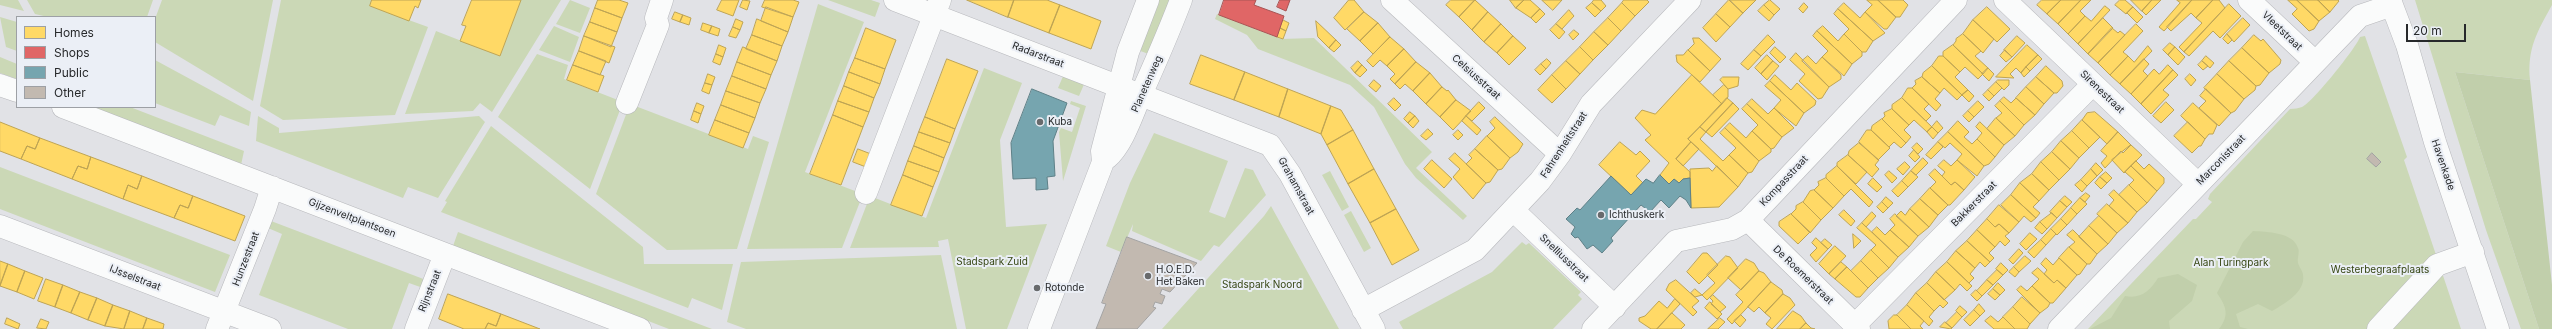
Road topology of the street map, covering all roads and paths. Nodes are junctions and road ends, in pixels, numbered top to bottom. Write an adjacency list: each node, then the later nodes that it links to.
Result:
1 (662, 0): 18 (street)
2 (895, 0): 11 (street, Radarstraat)
3 (1148, 0): 15 (street, Planetenweg)
4 (1181, 0): 17 (street, Planetenweg)
5 (1392, 0): 20 (street, Celsiusstraat)
6 (1690, 0): 20 (street, Fahrenheitstraat)
7 (1956, 0): 26 (street, Kompasstraat)
8 (2005, 0): 14 (street, Sirenestraat)
9 (2249, 0): 12 (street, Vleetstraat)
10 (2391, 2): 12 (street, Marconistraat); 28 (street, Havenkade)
11 (937, 8): 15 (street, Radarstraat); 24 (street)
12 (2315, 62): 22 (street, Marconistraat)
13 (0, 84): 16 (street)
14 (2093, 84): 22 (street, Sirenestraat); 33 (street, Bakkerstraat)
15 (1120, 87): 17 (street, Radarstraat); 21 (street, Planetenweg)
16 (16, 91)
17 (1141, 95): 21 (street, Planetenweg); 31 (street, Grahamstraat)
18 (627, 103)
19 (66, 108): 23 (street, Gijzenveltplantsoen)
20 (1560, 154): 25 (street, Fahrenheitstraat)
21 (1103, 162): 38 (street, Planetenweg)
22 (2198, 184): 40 (street, Marconistraat)
23 (272, 187): 29 (street, Gijzenveltplantsoen); 32 (street, Hunzestraat)
24 (866, 193)
25 (1513, 210): 30 (street, Snelliusstraat); 31 (street, Fahrenheitstraat)
26 (1748, 220): 30 (street, Kompasstraat); 33 (street, De Roemerstraat)
27 (0, 226): 32 (street, IJsselstraat)
28 (2473, 252): 41 (street); 42 (street, Havenkade)
29 (445, 254): 36 (street, Rijnstraat); 37 (street, Gijzenveltplantsoen)
30 (1614, 307): 34 (street, Kompasstraat)
31 (1364, 310): 39 (street, Grahamstraat)
32 (221, 320): 35 (street, IJsselstraat)
33 (1857, 327)
34 (1596, 328)
35 (270, 329)
36 (416, 329)
37 (640, 329)
38 (1039, 329)
39 (1374, 329)
40 (2059, 329)
41 (2378, 329)
42 (2498, 329)

